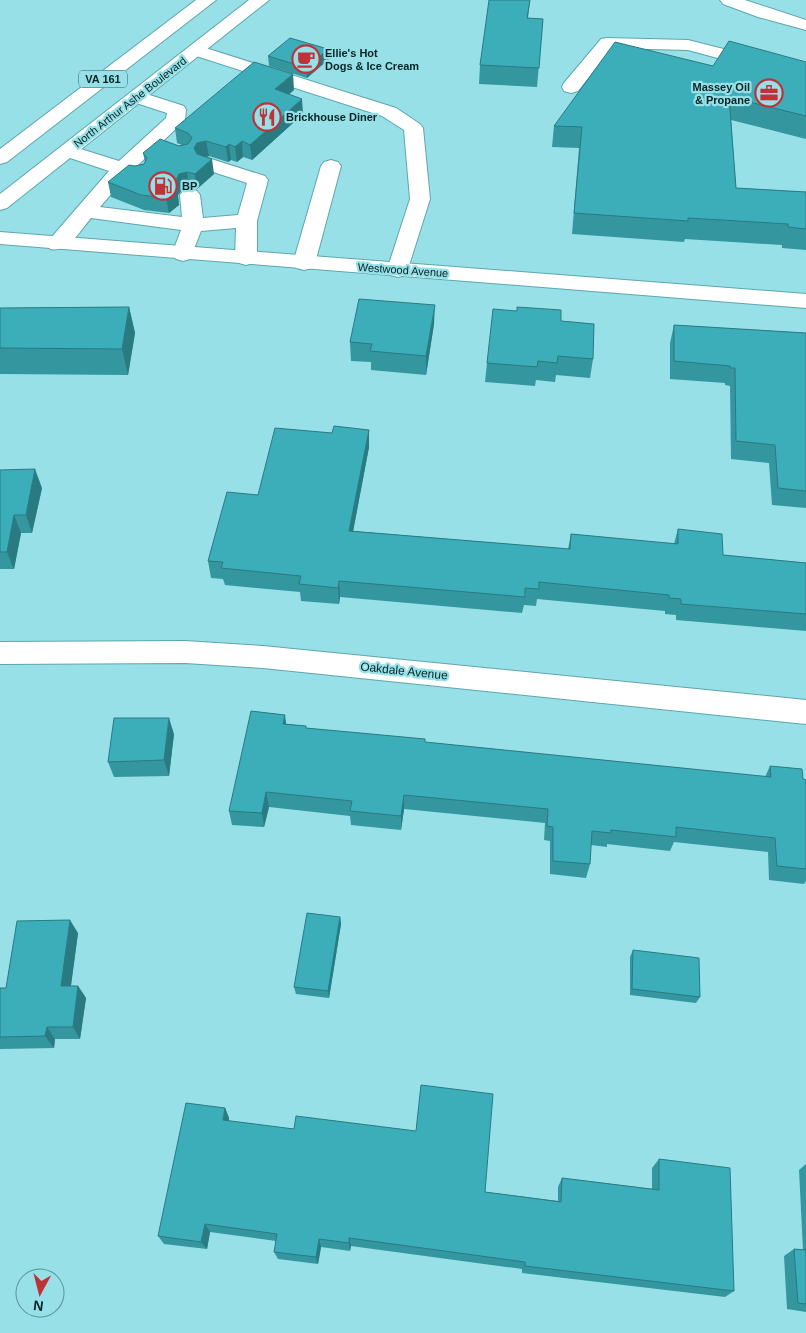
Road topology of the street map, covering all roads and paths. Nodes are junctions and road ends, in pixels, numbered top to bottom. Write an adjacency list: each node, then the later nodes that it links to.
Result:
1 (207, 0): 10 (main road, VA 161)
2 (260, 0): 5 (main road, North Arthur Ashe Boulevard / VA 161)
3 (729, 0): 4 (main road)
4 (806, 26)
5 (196, 50): 8 (main road, North Arthur Ashe Boulevard / VA 161); 24 (main road)
6 (806, 76): 7 (main road)
7 (571, 87)
8 (137, 97): 9 (main road, North Arthur Ashe Boulevard / VA 161); 13 (main road)
9 (68, 152): 13 (main road); 15 (main road, North Arthur Ashe Boulevard / VA 161)
10 (0, 158)
11 (208, 164): 17 (main road)
12 (331, 166): 23 (main road)
13 (130, 172): 16 (main road)
14 (190, 196): 18 (main road)
15 (0, 204)
16 (85, 211): 18 (main road); 20 (main road)
17 (248, 221): 18 (main road); 22 (main road)
18 (193, 225): 21 (main road)
19 (0, 238): 20 (main road, Westwood Avenue)
20 (56, 244): 21 (main road, Westwood Avenue)
21 (183, 254): 22 (main road, Westwood Avenue)
22 (246, 258): 23 (main road, Westwood Avenue)
23 (304, 263): 24 (main road, Westwood Avenue)
24 (398, 270): 25 (main road, Westwood Avenue)
25 (806, 301)
26 (0, 653): 27 (main road, Oakdale Avenue)
27 (806, 712)

